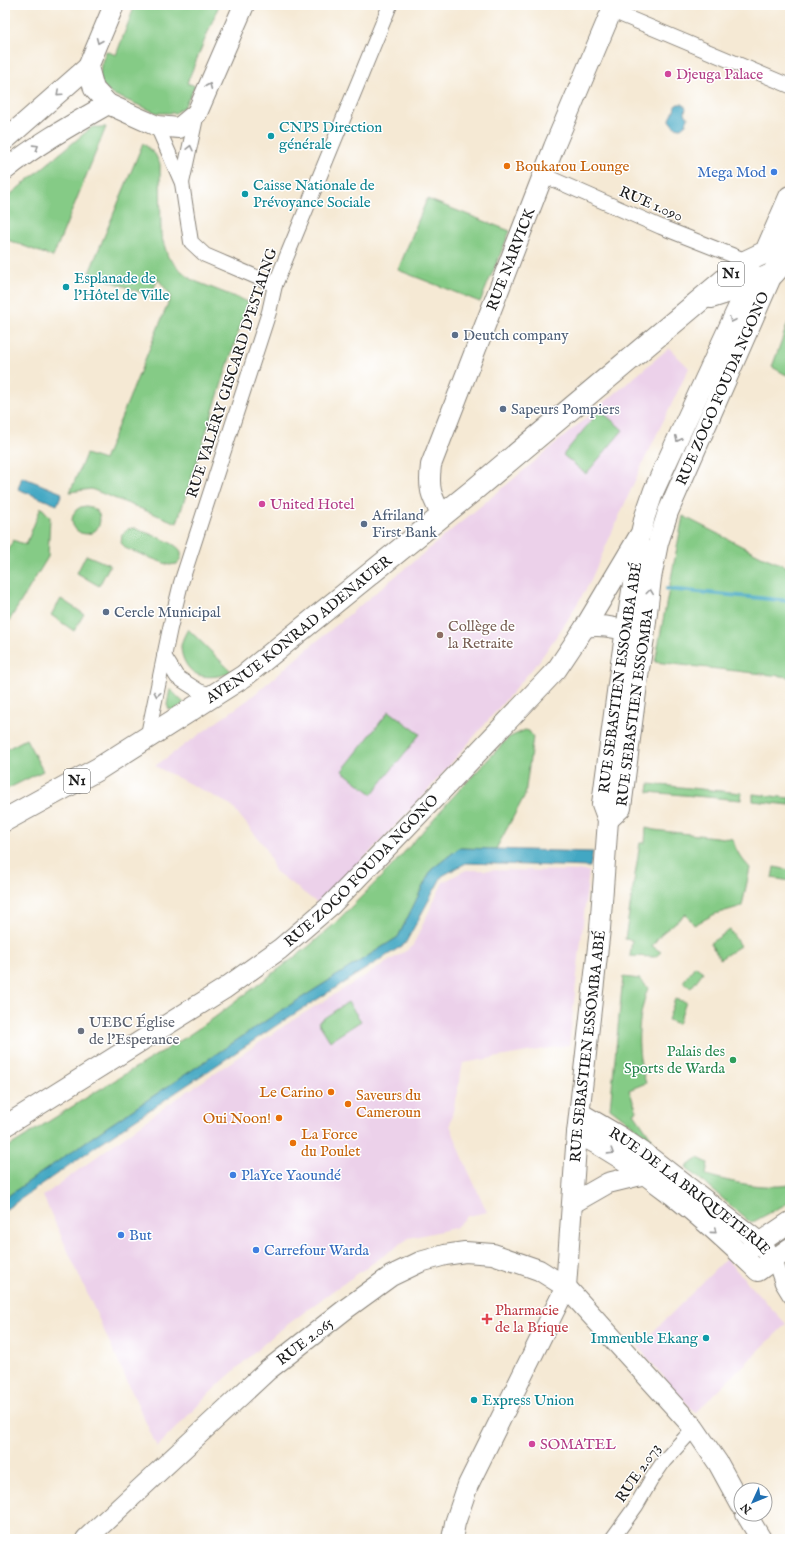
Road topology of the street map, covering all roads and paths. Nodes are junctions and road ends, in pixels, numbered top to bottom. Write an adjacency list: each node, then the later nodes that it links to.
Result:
1 (114, 5): 5 (main road, one-way to 5)
2 (244, 5): 8 (main road, one-way to 2)
3 (390, 5): 19 (street, RUE VALÉRY GISCARD D'ESTAING)
4 (613, 8): 6 (street); 12 (main road, RUE NARVICK)
5 (88, 67): 7 (main road); 10 (main road, one-way to 10)
6 (790, 86)
7 (108, 104): 9 (main road); 11 (main road, one-way to 7)
8 (197, 113): 9 (main road); 13 (street, one-way to 8)
9 (157, 126): 13 (street)
10 (5, 140)
11 (5, 170)
12 (543, 175): 17 (street, RUE 1.090); 23 (main road, RUE NARVICK)
13 (182, 182): 19 (street)
14 (790, 197): 17 (highway, N1)
15 (790, 234): 18 (main road, RUE ZOGO FOUDA NGONO)
16 (790, 255): 18 (highway, N1)
17 (756, 256): 20 (main road, RUE ZOGO FOUDA NGONO); 21 (highway, AVENUE KONRAD ADENAUER / N1)
18 (773, 274): 20 (highway, AVENUE KONRAD ADENAUER / N1); 22 (main road, RUE ZOGO FOUDA NGONO)
19 (275, 285): 28 (street, RUE VALÉRY GISCARD D'ESTAING)
20 (748, 285): 21 (highway, AVENUE KONRAD ADENAUER / N1); 24 (main road, RUE ZOGO FOUDA NGONO, one-way to 24)
21 (700, 300): 23 (highway, AVENUE KONRAD ADENAUER / N1)
22 (668, 512): 24 (main road, RUE ZOGO FOUDA NGONO); 27 (main road, RUE SEBASTIEN ESSOMBA, one-way to 22)
23 (442, 516): 29 (highway, AVENUE KONRAD ADENAUER / N1)
24 (641, 533): 25 (main road, RUE ZOGO FOUDA NGONO); 26 (main road, RUE SEBASTIEN ESSOMBA ABÉ)
25 (585, 627): 26 (main road); 34 (main road, RUE ZOGO FOUDA NGONO)
26 (625, 630): 27 (main road); 32 (main road, RUE SEBASTIEN ESSOMBA ABÉ)
27 (644, 638): 32 (main road, RUE SEBASTIEN ESSOMBA)
28 (164, 656): 29 (street); 30 (street, RUE VALÉRY GISCARD D'ESTAING, one-way to 30)
29 (214, 696): 30 (highway, AVENUE KONRAD ADENAUER / N1)
30 (147, 739): 31 (highway, AVENUE KONRAD ADENAUER / N1)
31 (5, 820)
32 (608, 820): 33 (main road, RUE SEBASTIEN ESSOMBA ABÉ)
33 (580, 1113): 35 (main road, RUE SEBASTIEN ESSOMBA ABÉ); 39 (main road, RUE DE LA BRIQUETERIE)
34 (5, 1126)
35 (577, 1133): 36 (main road, RUE DE LA BRIQUETERIE, one-way to 36); 37 (main road, RUE SEBASTIEN ESSOMBA ABÉ)
36 (645, 1174): 37 (main road); 42 (main road, RUE DE LA BRIQUETERIE, one-way to 42)
37 (573, 1203): 44 (main road, RUE SEBASTIEN ESSOMBA ABÉ)
38 (790, 1222): 39 (main road); 40 (main road)
39 (740, 1227): 40 (main road, RUE DE LA BRIQUETERIE)
40 (760, 1242): 42 (main road); 43 (main road, RUE DE LA BRIQUETERIE)
41 (790, 1248): 43 (main road)
42 (741, 1254): 43 (main road, RUE DE LA BRIQUETERIE)
43 (766, 1266): 45 (street, RUE DE LA BRIQUETERIE)
44 (566, 1287): 46 (main road, RUE 2.065); 49 (main road, RUE 2.065); 50 (main road, RUE SEBASTIEN ESSOMBA ABÉ)
45 (790, 1296)
46 (694, 1428): 47 (main road, RUE 2.065); 51 (street, RUE 2.073)
47 (733, 1490)
48 (751, 1522): 52 (main road)
49 (86, 1539)
50 (452, 1539)
51 (612, 1539)
52 (761, 1539)

